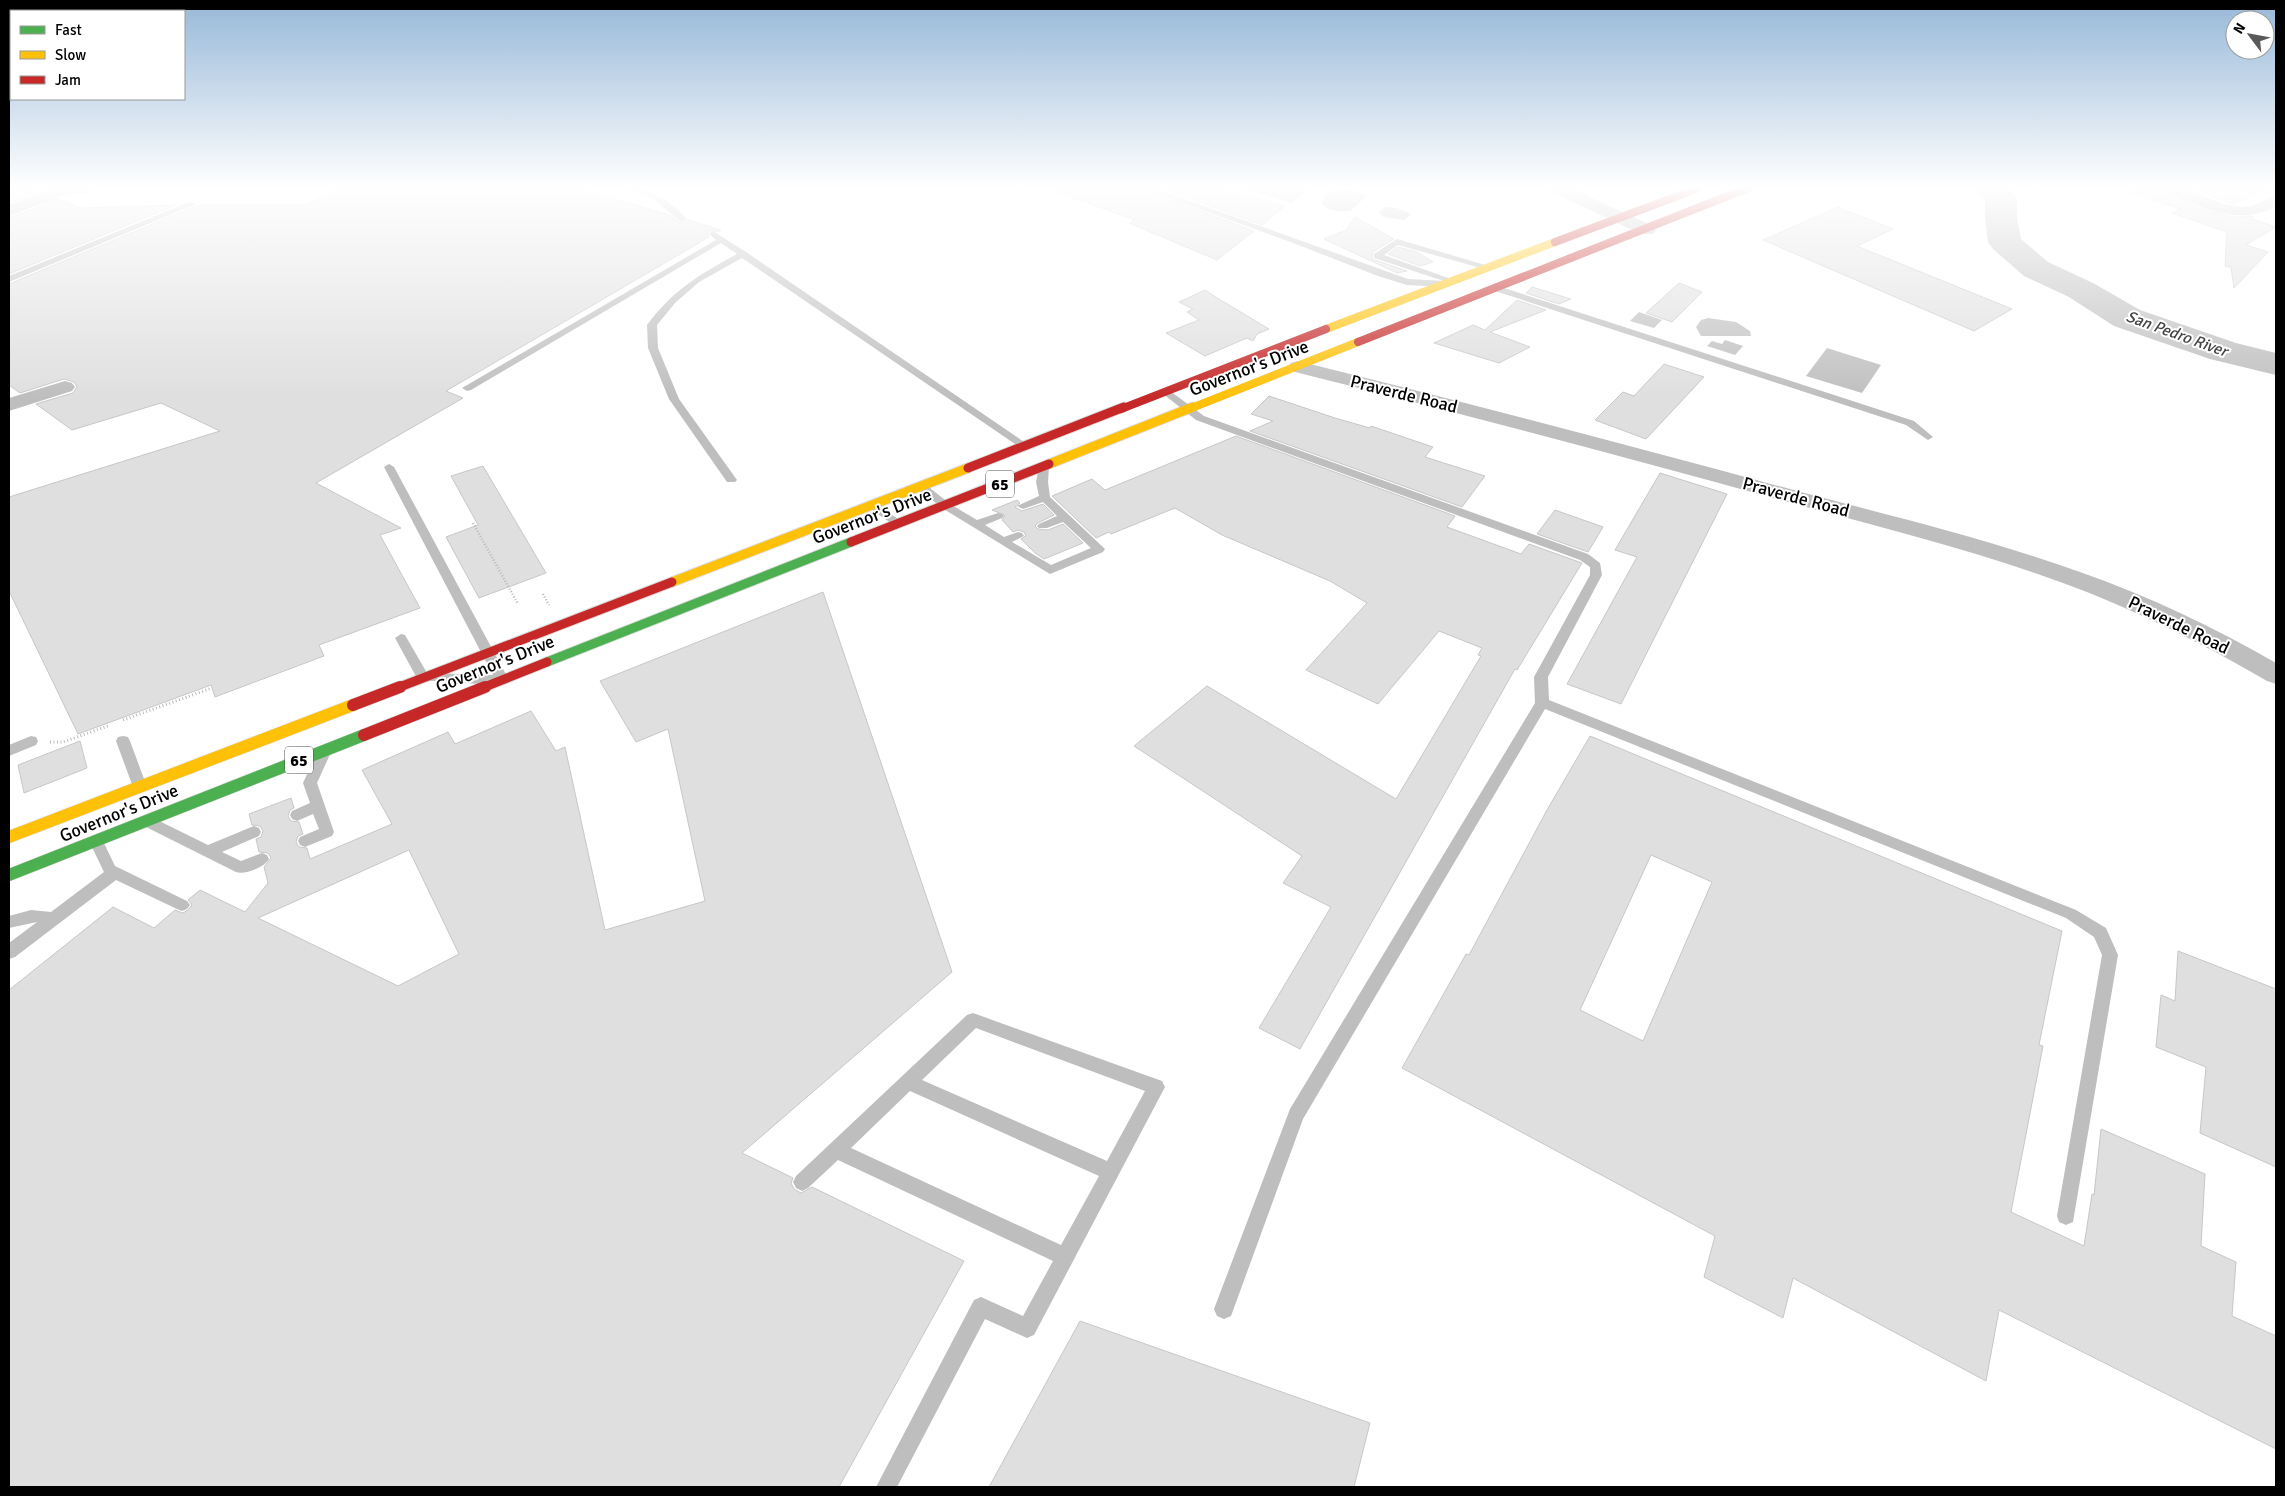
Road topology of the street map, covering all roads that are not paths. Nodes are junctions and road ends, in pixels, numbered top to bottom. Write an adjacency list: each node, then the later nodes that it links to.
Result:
1 (59, 258): 11 (lane)
2 (683, 258): 16 (lane)
3 (736, 258): 24 (lane)
4 (749, 258): 21 (lane)
5 (1338, 258): 12 (lane)
6 (1382, 258): 12 (lane)
7 (1452, 258): 10 (lane)
8 (1514, 258): 10 (highway, Governor's Drive / 65)
9 (1576, 258): 13 (highway, Governor's Drive / 65)
10 (1488, 268): 12 (highway, Governor's Drive / 65)
11 (9, 278)
12 (1449, 283): 17 (highway, Governor's Drive / 65)
13 (1498, 288): 14 (highway, Governor's Drive / 65); 20 (lane)
14 (1298, 367): 19 (highway, Governor's Drive / 65); 39 (street, Praverde Road)
15 (65, 387): 18 (street)
16 (467, 388)
17 (1166, 392): 19 (lane); 21 (highway, Governor's Drive / 65)
18 (9, 405)
19 (1189, 410): 23 (highway, Governor's Drive / 65); 42 (lane)
20 (1928, 436)
21 (1025, 446): 25 (highway, Governor's Drive / 65)
22 (389, 467): 38 (lane)
23 (1044, 467): 26 (lane); 28 (highway, Governor's Drive / 65)
24 (730, 480)
25 (921, 486): 27 (highway, Governor's Drive / 65); 28 (lane)
26 (1045, 498): 29 (lane); 31 (lane)
27 (872, 505): 32 (lane); 38 (highway, Governor's Drive / 65)
28 (946, 506): 32 (highway, Governor's Drive / 65); 33 (lane)
29 (1023, 506)
30 (998, 516): 33 (lane)
31 (1065, 517): 34 (lane); 36 (lane)
32 (899, 524): 41 (highway, Governor's Drive / 65)
33 (976, 524): 36 (lane)
34 (1043, 526)
35 (1018, 536): 36 (lane)
36 (1003, 541)
37 (401, 638): 40 (lane)
38 (487, 653): 40 (highway, Governor's Drive / 65); 41 (lane)
39 (2276, 675)
40 (423, 677): 41 (lane); 47 (highway, Governor's Drive / 65)
41 (502, 680): 46 (highway, Governor's Drive / 65)
42 (1542, 703): 67 (lane); 69 (lane)
43 (123, 740): 47 (lane)
44 (32, 741): 45 (lane)
45 (9, 750)
46 (325, 750): 48 (lane); 50 (highway, Governor's Drive / 65)
47 (140, 786): 52 (highway, Governor's Drive / 65)
48 (318, 806): 49 (lane); 54 (lane)
49 (296, 815)
50 (147, 821): 53 (highway, Governor's Drive / 65); 55 (lane)
51 (254, 832): 55 (lane)
52 (9, 837)
53 (96, 840): 57 (lane); 58 (highway, Governor's Drive / 65)
54 (305, 842)
55 (208, 851): 56 (lane)
56 (262, 859)
57 (115, 872): 59 (lane); 60 (lane)
58 (9, 875)
59 (182, 905)
60 (53, 919): 61 (lane); 62 (lane)
61 (9, 922)
62 (9, 952)
63 (908, 1082): 64 (lane); 65 (lane); 65 (lane)
64 (836, 1150): 66 (lane); 68 (lane)
65 (1111, 1172): 68 (lane)
66 (802, 1182)
67 (2066, 1216)
68 (1065, 1257): 70 (lane)
69 (1224, 1309)
70 (886, 1487)

